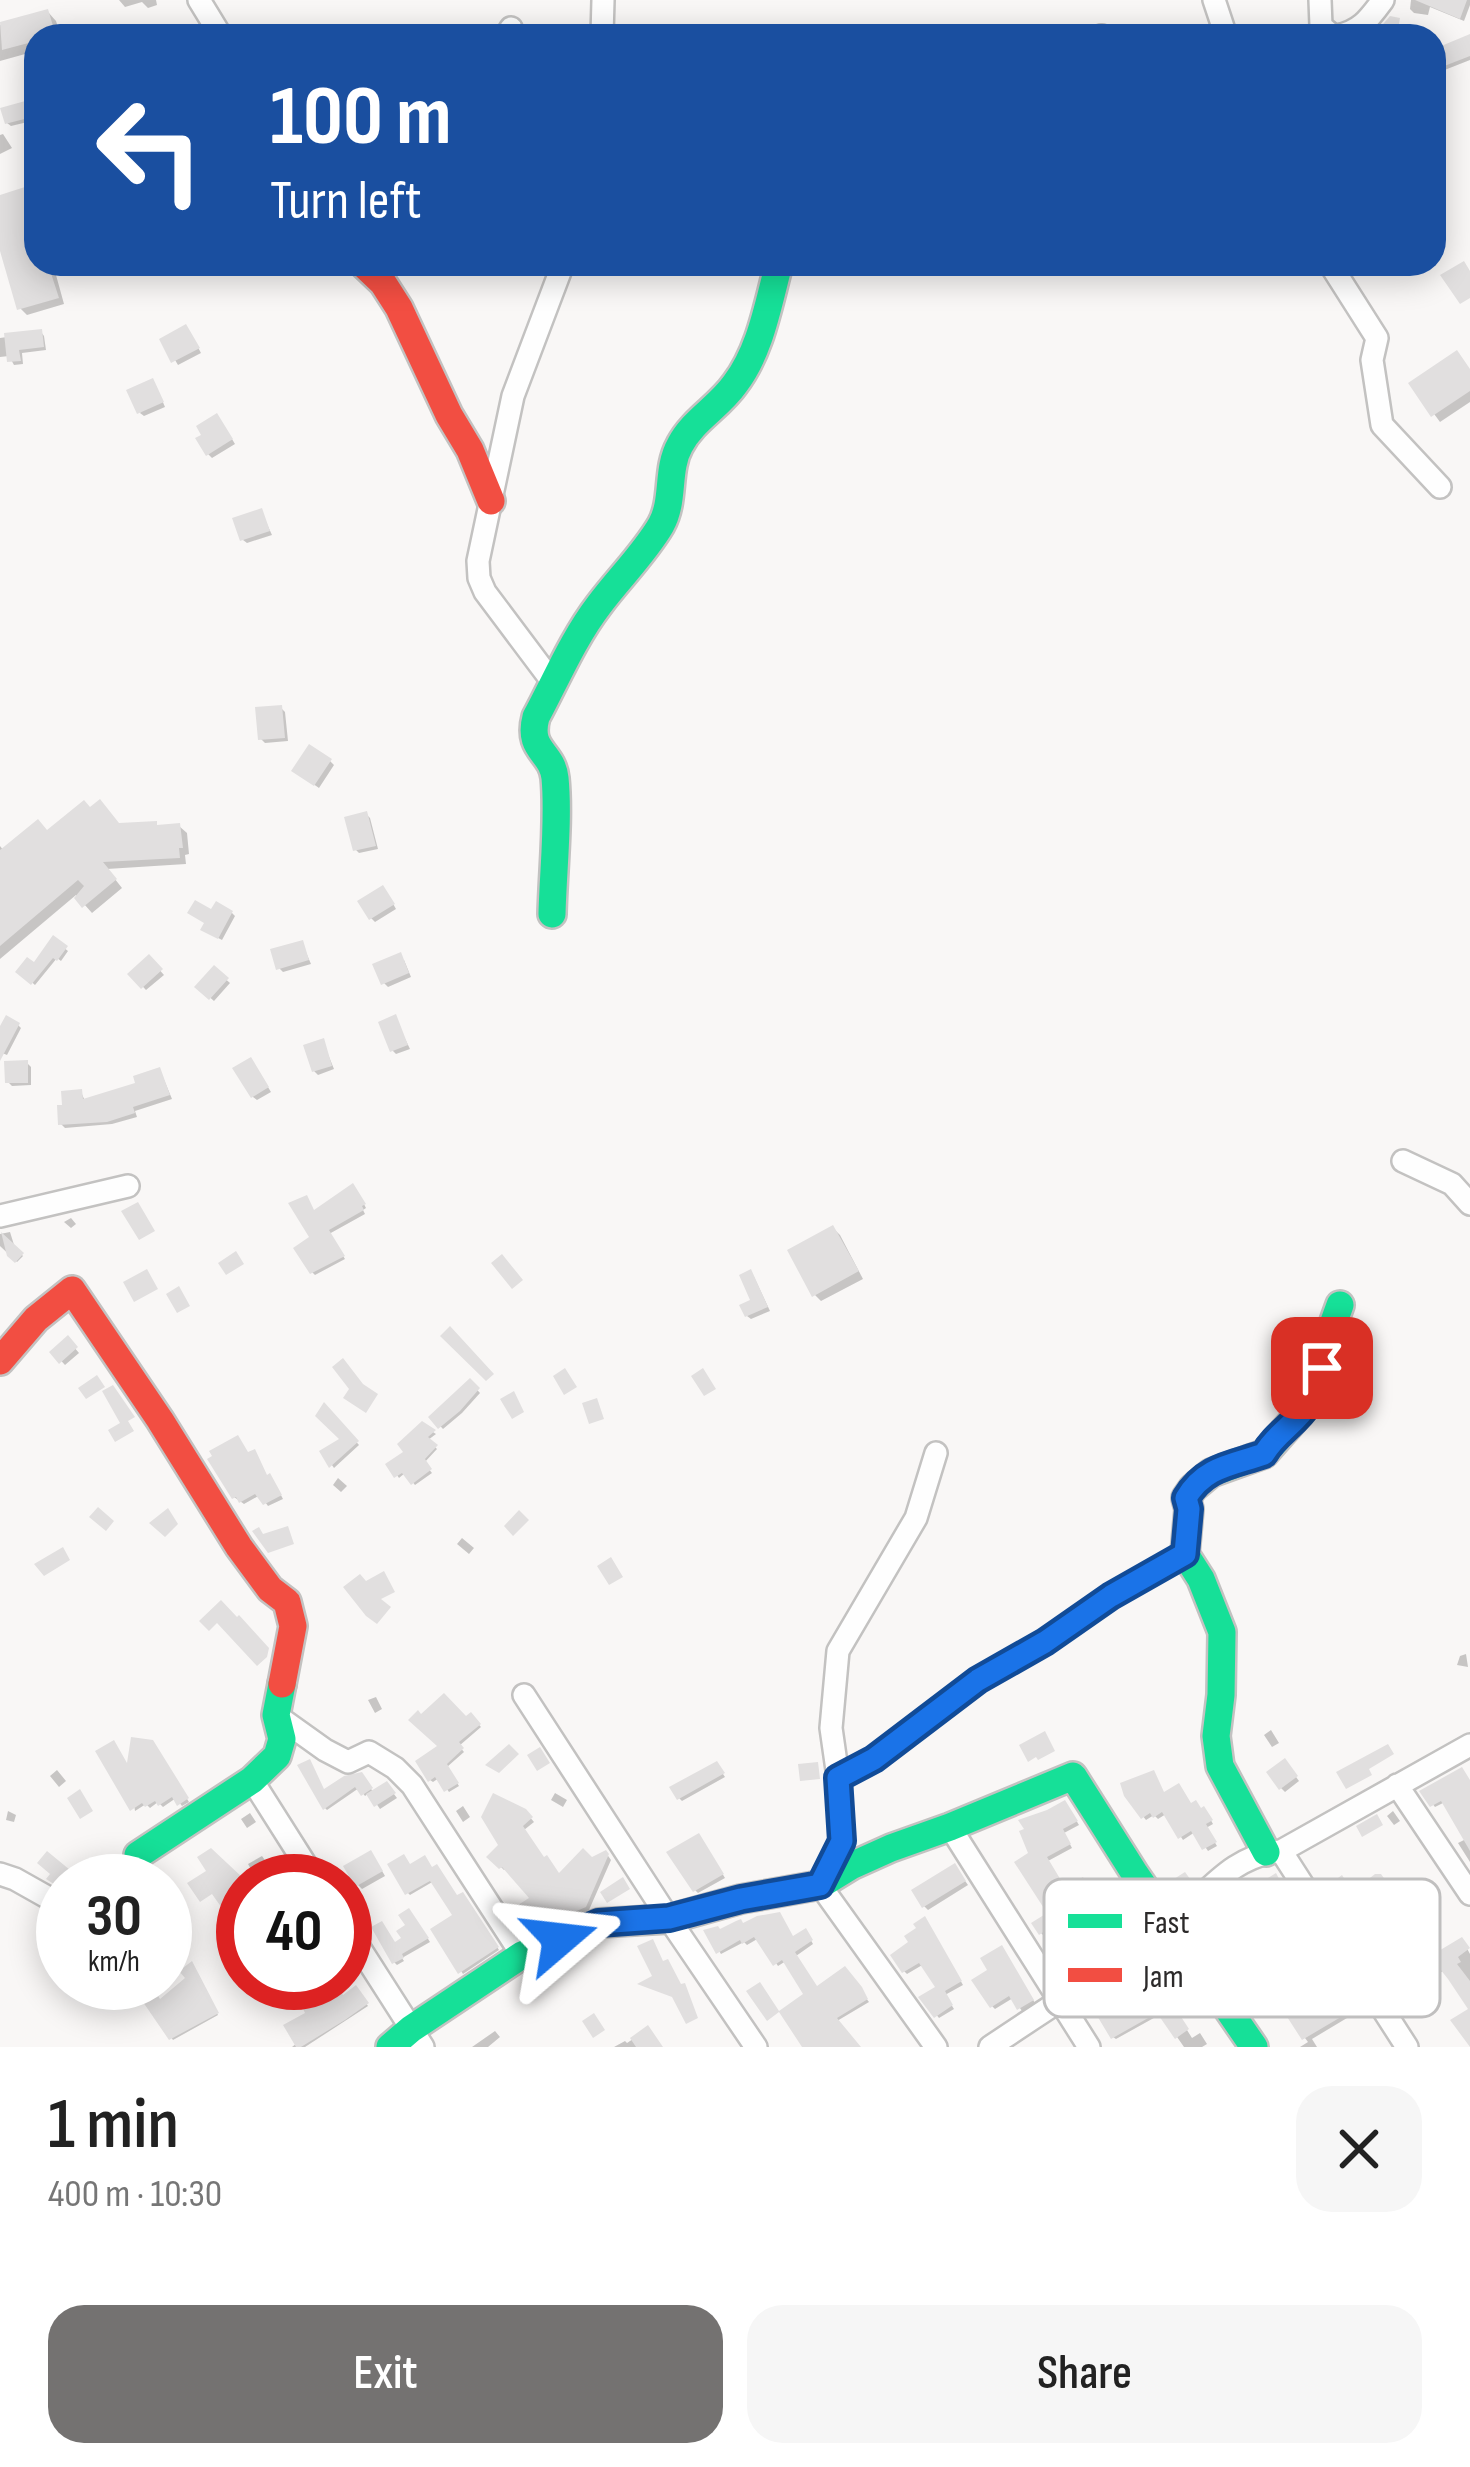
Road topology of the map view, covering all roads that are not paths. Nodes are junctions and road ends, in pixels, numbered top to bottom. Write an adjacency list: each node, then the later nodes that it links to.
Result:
1 (1383, 0): 2 (street)
2 (1364, 24)
3 (374, 276): 8 (street)
4 (559, 276): 8 (street)
5 (775, 276): 9 (street)
6 (1338, 276): 7 (street)
7 (1440, 487)
8 (491, 501): 9 (street)
9 (554, 684): 10 (street)
10 (552, 914)
11 (1403, 1162): 13 (street)
12 (128, 1186): 14 (street)
13 (1470, 1204)
14 (0, 1216)
15 (1340, 1305): 18 (street)
16 (0, 1361): 20 (street)
17 (936, 1453): 22 (street)
18 (1185, 1554): 22 (street); 26 (street)
19 (524, 1695): 36 (street)
20 (276, 1715): 23 (street); 37 (street)
21 (1470, 1745): 24 (street)
22 (838, 1778): 33 (street)
23 (252, 1780): 27 (street); 28 (street)
24 (1397, 1785): 26 (street); 35 (street)
25 (950, 1827): 30 (street); 33 (street); 39 (street)
26 (1274, 1852): 31 (street); 32 (street)
27 (140, 1854)
28 (299, 1854)
29 (0, 1874): 34 (street)
30 (1141, 1879)
31 (1217, 1879)
32 (1292, 1879)
33 (820, 1885): 36 (street); 46 (street)
34 (36, 1891)
35 (1470, 1894)
36 (669, 1918): 37 (street); 45 (street)
37 (521, 1955): 44 (street)
38 (372, 1975): 44 (street)
39 (1044, 1976)
40 (1044, 2010): 47 (street)
41 (1070, 2017): 48 (street)
42 (1234, 2017): 49 (street)
43 (1387, 2017): 50 (street)
44 (408, 2041)
45 (756, 2047)
46 (936, 2047)
47 (990, 2047)
48 (1089, 2047)
49 (1254, 2047)
50 (1407, 2047)

